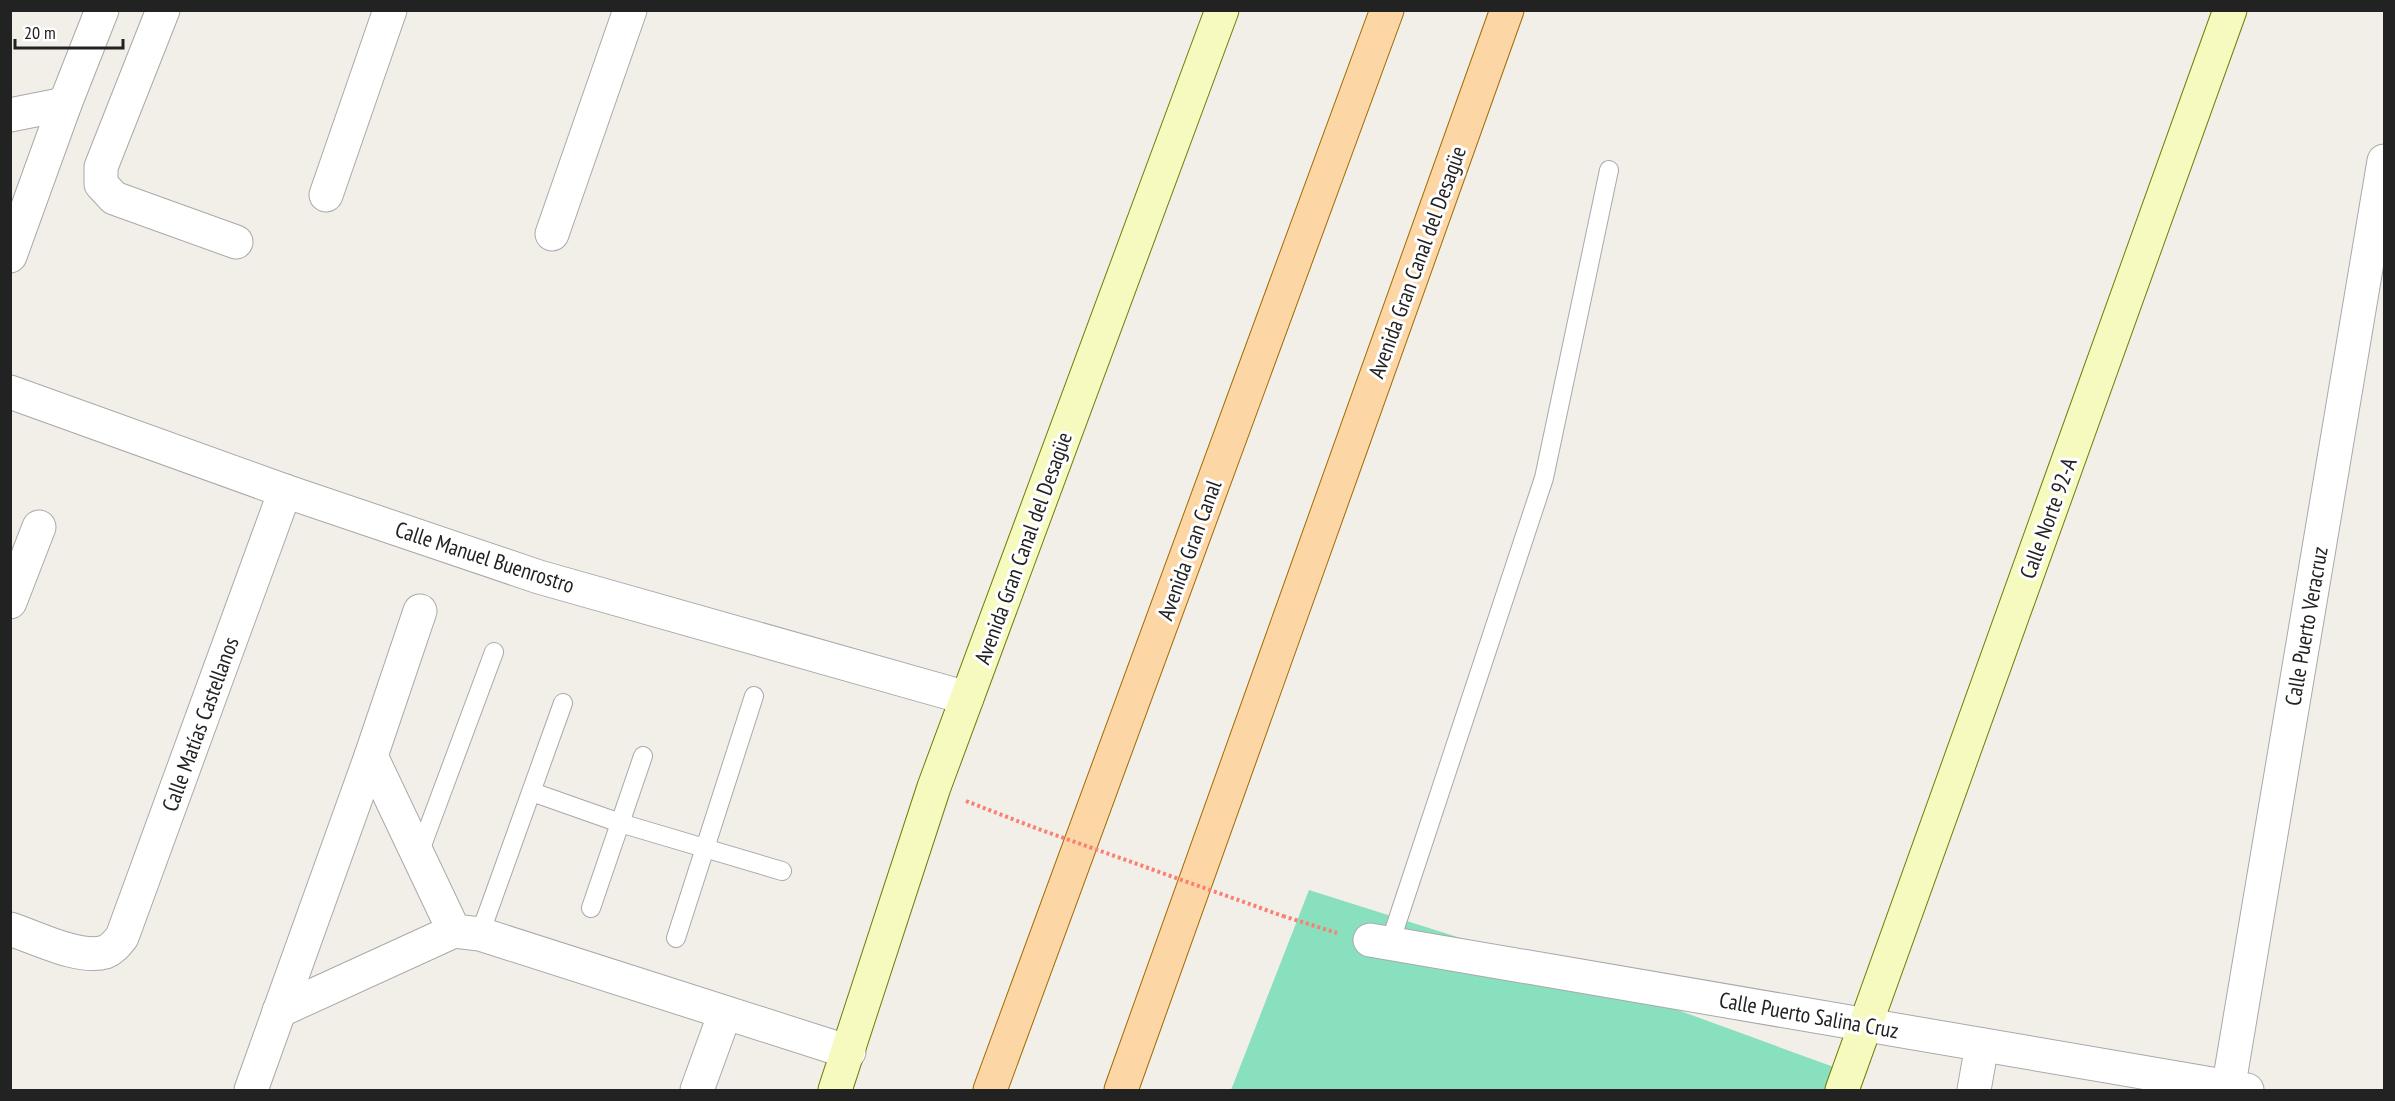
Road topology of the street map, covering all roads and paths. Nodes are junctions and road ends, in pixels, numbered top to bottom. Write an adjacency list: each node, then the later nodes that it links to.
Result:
1 (102, 10): 9 (street)
2 (163, 10): 15 (street)
3 (390, 10): 13 (street)
4 (630, 10): 14 (street)
5 (1222, 10): 24 (street, Avenida Gran Canal del Desagüe)
6 (1387, 10): 49 (main road, Avenida Gran Canal)
7 (1507, 10): 50 (main road, Avenida Gran Canal del Desagüe)
8 (2230, 10): 42 (street, Calle Norte 92-A)
9 (65, 104): 10 (street); 16 (street)
10 (10, 115)
11 (2385, 160): 45 (street, Calle Puerto Veracruz)
12 (1609, 170): 39 (lane)
13 (326, 195)
14 (552, 234)
15 (236, 242)
16 (10, 256)
17 (10, 392): 18 (street, Calle Manuel Buenrostro)
18 (285, 491): 24 (street, Calle Manuel Buenrostro); 35 (street, Calle Matías Castellanos)
19 (39, 527): 20 (street)
20 (10, 602)
21 (420, 611): 26 (street)
22 (494, 651): 32 (lane)
23 (754, 696): 31 (lane)
24 (967, 698): 44 (street, Avenida Gran Canal del Desagüe)
25 (563, 703): 28 (lane)
26 (371, 756): 32 (street); 40 (street)
27 (643, 756): 30 (lane)
28 (532, 792): 30 (lane); 37 (lane)
29 (976, 805): 36 (path, bridge)
30 (620, 823): 31 (lane); 34 (lane)
31 (705, 849): 33 (lane); 38 (lane)
32 (418, 858): 37 (street)
33 (782, 871)
34 (591, 908)
35 (10, 929)
36 (1320, 929)
37 (467, 933): 40 (street); 41 (street)
38 (676, 938)
39 (1380, 941): 42 (street, Calle Puerto Salina Cruz)
40 (279, 1011): 46 (street)
41 (726, 1013): 44 (street); 47 (street)
42 (1865, 1025): 43 (street, Calle Puerto Salina Cruz); 51 (street, Calle Norte 92-A)
43 (1982, 1045): 45 (street, Calle Puerto Salina Cruz); 52 (street)
44 (849, 1052): 48 (street, Avenida Gran Canal del Desagüe)
45 (2235, 1089)
46 (251, 1090)
47 (697, 1090)
48 (835, 1090)
49 (990, 1090)
50 (1121, 1090)
51 (1842, 1090)
52 (1974, 1090)

